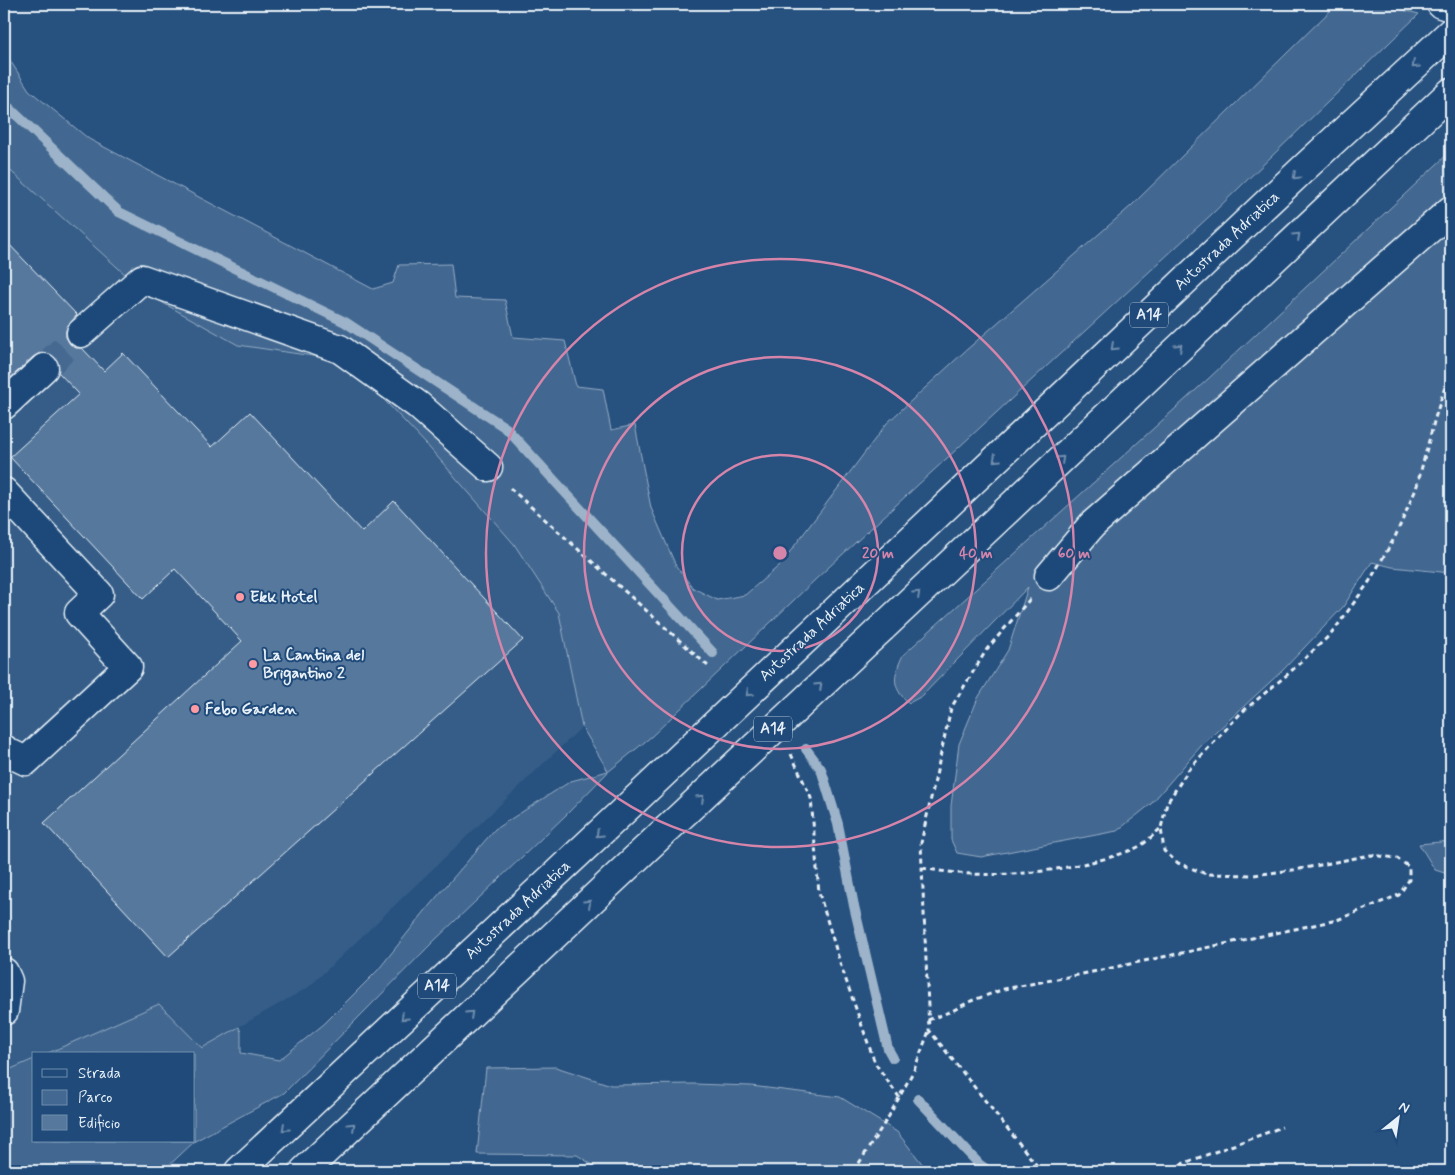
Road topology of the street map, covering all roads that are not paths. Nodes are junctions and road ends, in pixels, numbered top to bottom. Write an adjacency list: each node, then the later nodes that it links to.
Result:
1 (1442, 4): 2 (main road)
2 (1451, 7)
3 (1451, 32): 15 (main road, Autostrada Adriatica / A14, one-way to 15, bridge)
4 (1451, 92): 16 (main road, A14, one-way to 4, bridge)
5 (1451, 210): 11 (main road)
6 (81, 333): 9 (main road)
7 (44, 368): 8 (main road)
8 (4, 405)
9 (488, 467)
10 (4, 492): 12 (main road)
11 (1049, 576)
12 (4, 749)
13 (4, 972): 14 (main road)
14 (4, 1011)
15 (240, 1171)
16 (304, 1171)

